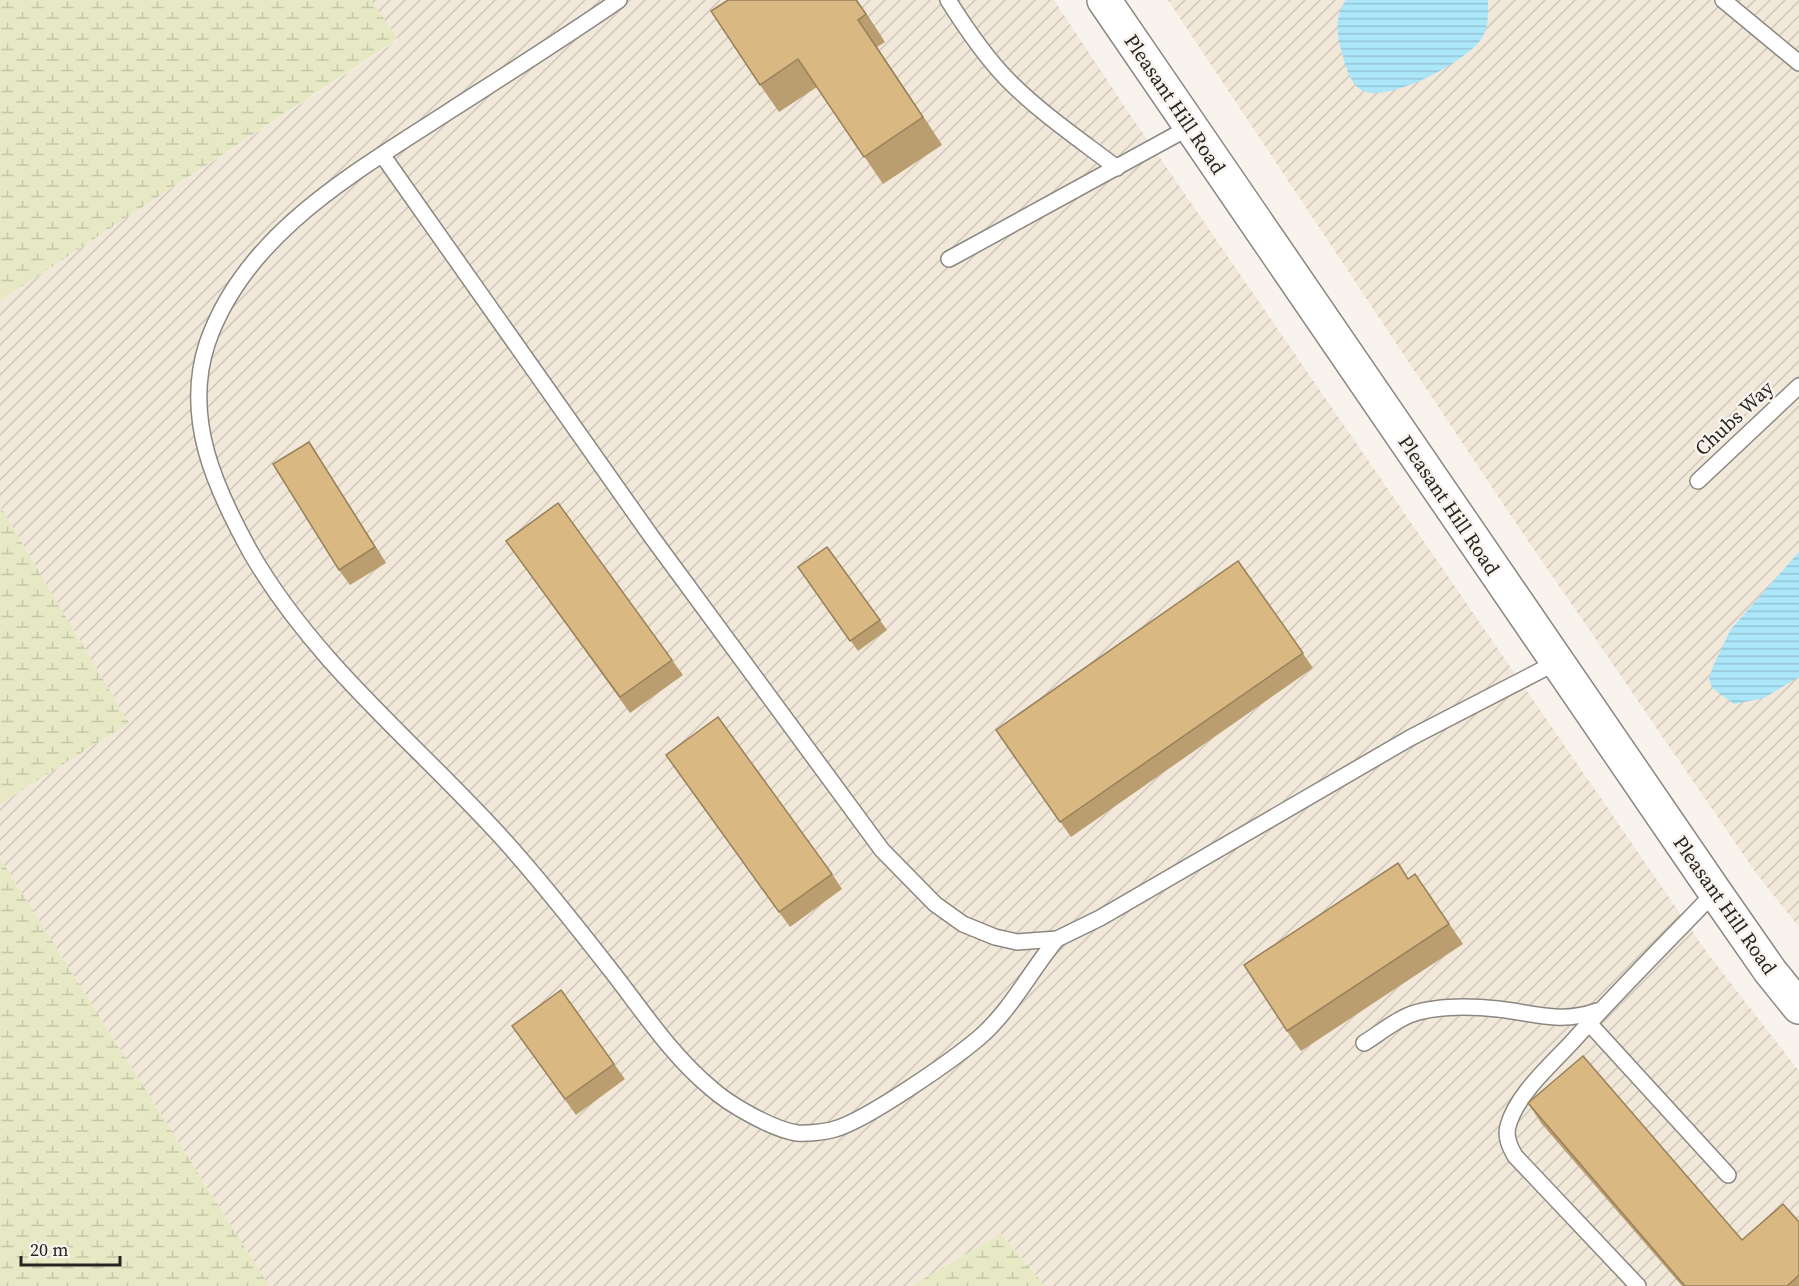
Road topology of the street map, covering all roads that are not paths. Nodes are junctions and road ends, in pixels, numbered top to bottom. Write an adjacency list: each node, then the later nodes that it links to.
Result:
1 (619, 0): 7 (lane)
2 (948, 0): 8 (lane)
3 (1104, 0): 6 (street, Pleasant Hill Road)
4 (1723, 0): 5 (lane)
5 (1799, 63)
6 (1190, 127): 8 (lane); 12 (street, Pleasant Hill Road)
7 (383, 156): 14 (lane); 14 (lane)
8 (1117, 168): 9 (lane)
9 (949, 259)
10 (1799, 386): 11 (lane, Chubs Way)
11 (1698, 481)
12 (1557, 662): 13 (street, Pleasant Hill Road); 14 (lane)
13 (1715, 892): 15 (street, Pleasant Hill Road); 16 (lane)
14 (1057, 939)
15 (1799, 1006)
16 (1599, 1010): 17 (lane); 18 (lane)
17 (1588, 1022): 19 (lane); 20 (lane)
18 (1364, 1043)
19 (1728, 1175)
20 (1638, 1286)

